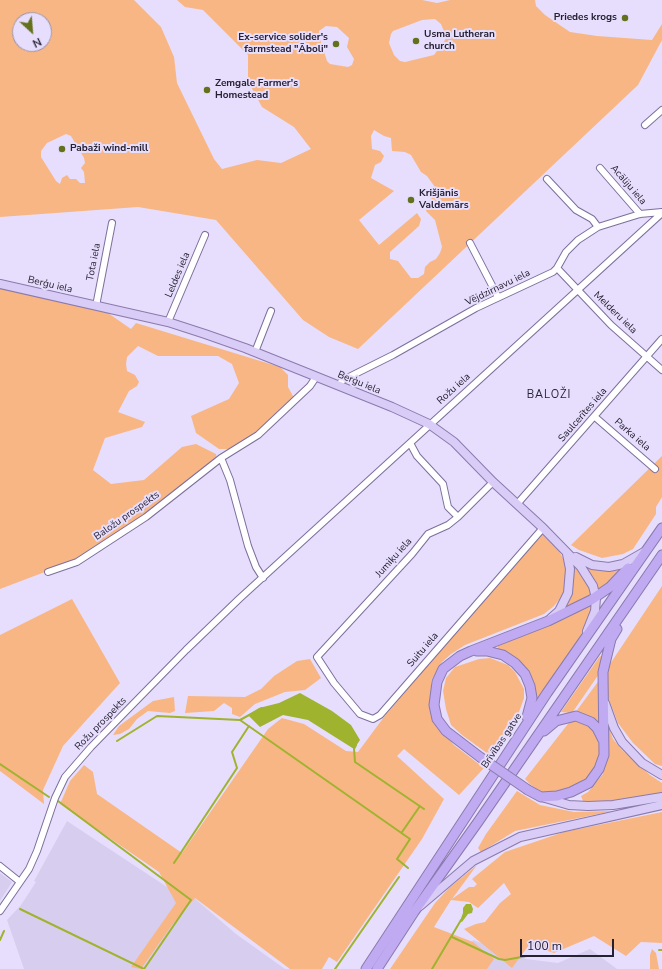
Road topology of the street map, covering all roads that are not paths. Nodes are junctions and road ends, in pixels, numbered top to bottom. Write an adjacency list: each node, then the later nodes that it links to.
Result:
1 (662, 110): 2 (street)
2 (645, 125)
3 (600, 168): 6 (street, Acāliju iela)
4 (547, 179): 8 (street)
5 (662, 213): 6 (street, Vējdzirnavu iela); 13 (street, Rožu iela)
6 (640, 214): 8 (street, Vējdzirnavu iela)
7 (112, 223): 15 (street, Tota iela)
8 (598, 227): 11 (street, Vējdzirnavu iela)
9 (205, 235): 17 (street, Leldes iela)
10 (470, 243): 14 (street)
11 (557, 268): 13 (street, Melderu iela); 14 (street, Vējdzirnavu iela)
12 (0, 284): 15 (main road, Berģu iela)
13 (578, 290): 20 (street, Melderu iela); 25 (street, Rožu iela)
14 (498, 297): 23 (street, Vējdzirnavu iela)
15 (96, 306): 17 (main road, Berģu iela)
16 (271, 311): 19 (street)
17 (168, 322): 19 (main road, Berģu iela)
18 (662, 339): 20 (street, Saulcerītes iela)
19 (255, 352): 22 (main road, Berģu iela)
20 (647, 356): 21 (street, Melderu iela); 24 (street, Saulcerītes iela)
21 (662, 370)
22 (316, 376): 23 (main road, Berģu iela); 27 (street)
23 (338, 385): 25 (main road, Berģu iela)
24 (595, 417): 28 (street, Parka iela); 30 (street, Saulcerītes iela)
25 (429, 424): 26 (street, Rožu iela); 29 (main road, Berģu iela)
26 (410, 443): 31 (street); 39 (street, Rožu iela)
27 (221, 458): 38 (street, Baložu prospekts); 39 (street)
28 (655, 469)
29 (492, 482): 30 (main road, Berģu iela); 31 (street, Jumiķu iela)
30 (518, 503): 32 (main road, Berģu iela)
31 (458, 517): 45 (street, Jumiķu iela)
32 (543, 528): 35 (main road, Berģu iela); 45 (street, Suitu iela)
33 (662, 528): 34 (highway, Brīvības gatve)
34 (647, 550): 37 (main road); 43 (highway, Brīvības gatve)
35 (567, 553): 37 (main road); 41 (main road, Berģu iela); 42 (main road)
36 (662, 555): 40 (highway)
37 (638, 556): 41 (highway)
38 (48, 572)
39 (262, 580): 55 (street, Rožu prospekts)
40 (637, 590): 46 (highway); 47 (highway)
41 (596, 598): 42 (highway); 43 (main road)
42 (548, 621): 44 (highway)
43 (582, 645): 49 (highway, Brīvības gatve)
44 (471, 650): 49 (highway); 51 (highway, bridge)
45 (317, 657)
46 (604, 701): 48 (highway); 50 (main road)
47 (534, 739): 48 (highway); 57 (highway)
48 (604, 745): 51 (highway)
49 (503, 759): 58 (highway, Brīvības gatve)
50 (662, 775)
51 (541, 797): 52 (main road)
52 (662, 797)
53 (662, 805): 57 (main road)
54 (0, 866): 55 (street)
55 (20, 882): 56 (street, Rožu prospekts)
56 (0, 911)
57 (414, 912): 59 (highway)
58 (366, 969)
59 (377, 969)

